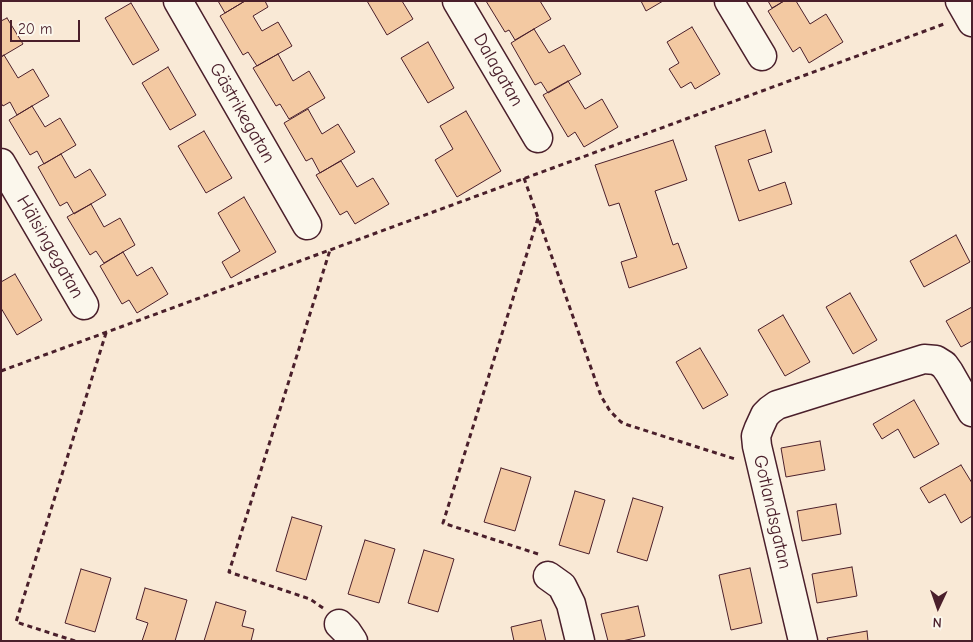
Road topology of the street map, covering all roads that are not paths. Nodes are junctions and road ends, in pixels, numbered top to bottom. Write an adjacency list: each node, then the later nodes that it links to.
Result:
1 (178, 1): 7 (street, Gästrikegatan)
2 (458, 1): 5 (street, Dalagatan)
3 (729, 1): 4 (street)
4 (762, 56)
5 (538, 138)
6 (1, 163): 8 (street, Hälsingegatan)
7 (307, 224)
8 (84, 305)
9 (972, 412): 12 (street, Gotlandsgatan)
10 (548, 576): 11 (street)
11 (580, 641)
12 (803, 641)

